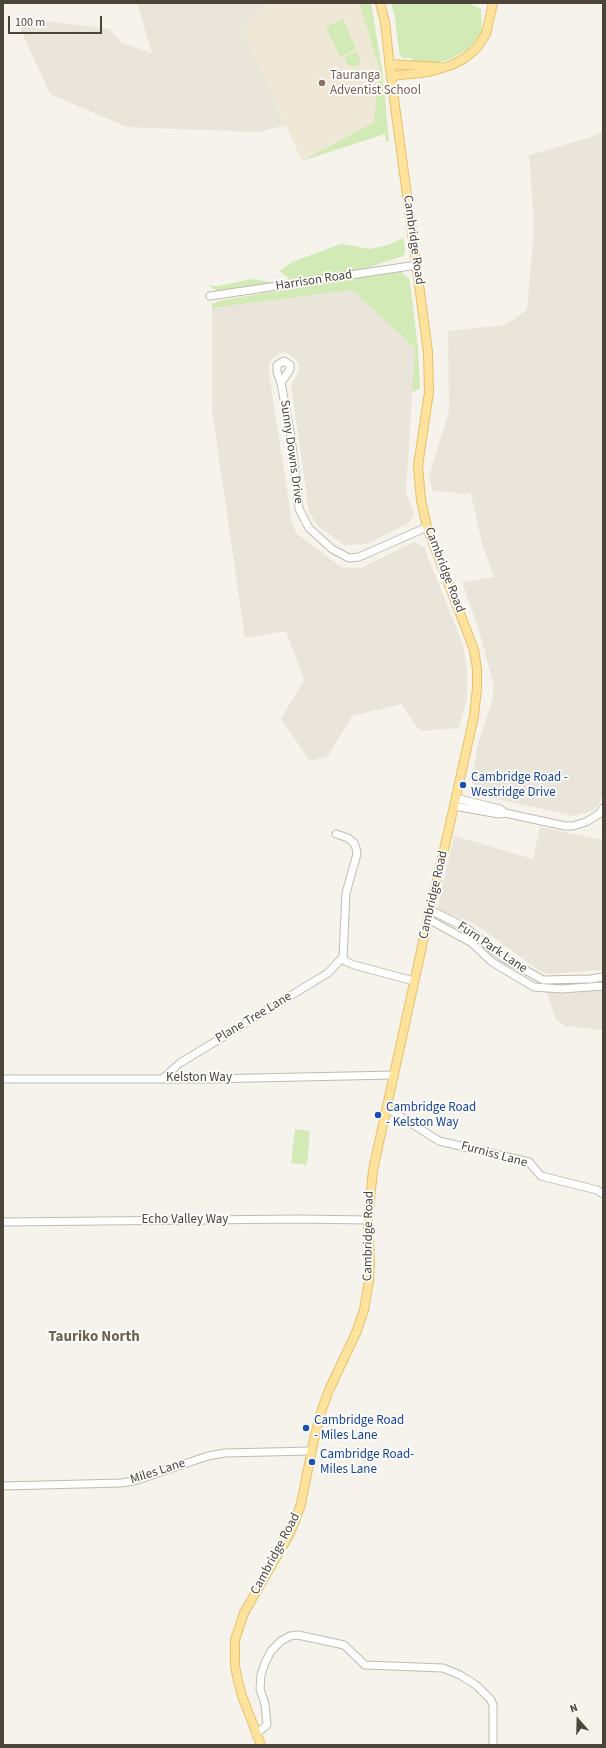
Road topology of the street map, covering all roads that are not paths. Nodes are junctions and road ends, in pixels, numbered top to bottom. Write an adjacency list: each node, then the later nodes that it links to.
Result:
1 (380, 3): 3 (main road, Cambridge Road)
2 (493, 3): 4 (main road)
3 (389, 64): 4 (main road); 5 (main road, Cambridge Road)
4 (440, 67): 5 (main road)
5 (391, 76): 6 (main road, Cambridge Road)
6 (417, 265): 7 (street, Harrison Road); 9 (main road, Cambridge Road)
7 (210, 296)
8 (281, 383): 9 (street, Sunny Downs Drive)
9 (427, 527): 10 (main road, Cambridge Road)
10 (455, 802): 11 (street); 13 (main road, Cambridge Road)
11 (603, 808)
12 (336, 834): 15 (street)
13 (430, 910): 14 (main road, Cambridge Road); 16 (street, Furn Park Lane)
14 (428, 919): 17 (main road, Cambridge Road); 18 (street)
15 (344, 957): 17 (street); 20 (street, Plane Tree Lane)
16 (603, 977)
17 (414, 981): 19 (main road, Cambridge Road)
18 (603, 986)
19 (394, 1075): 20 (street, Kelston Way); 22 (main road, Cambridge Road)
20 (163, 1078): 21 (street, Kelston Way)
21 (3, 1079)
22 (387, 1108): 23 (street, Furniss Lane); 24 (main road, Cambridge Road)
23 (603, 1194)
24 (368, 1220): 25 (street, Echo Valley Way); 26 (main road, Cambridge Road)
25 (3, 1222)
26 (311, 1451): 27 (street, Miles Lane); 28 (main road, Cambridge Road)
27 (3, 1486)
28 (256, 1734): 29 (main road, Cambridge Road); 30 (street)
29 (260, 1745)
30 (493, 1745)

